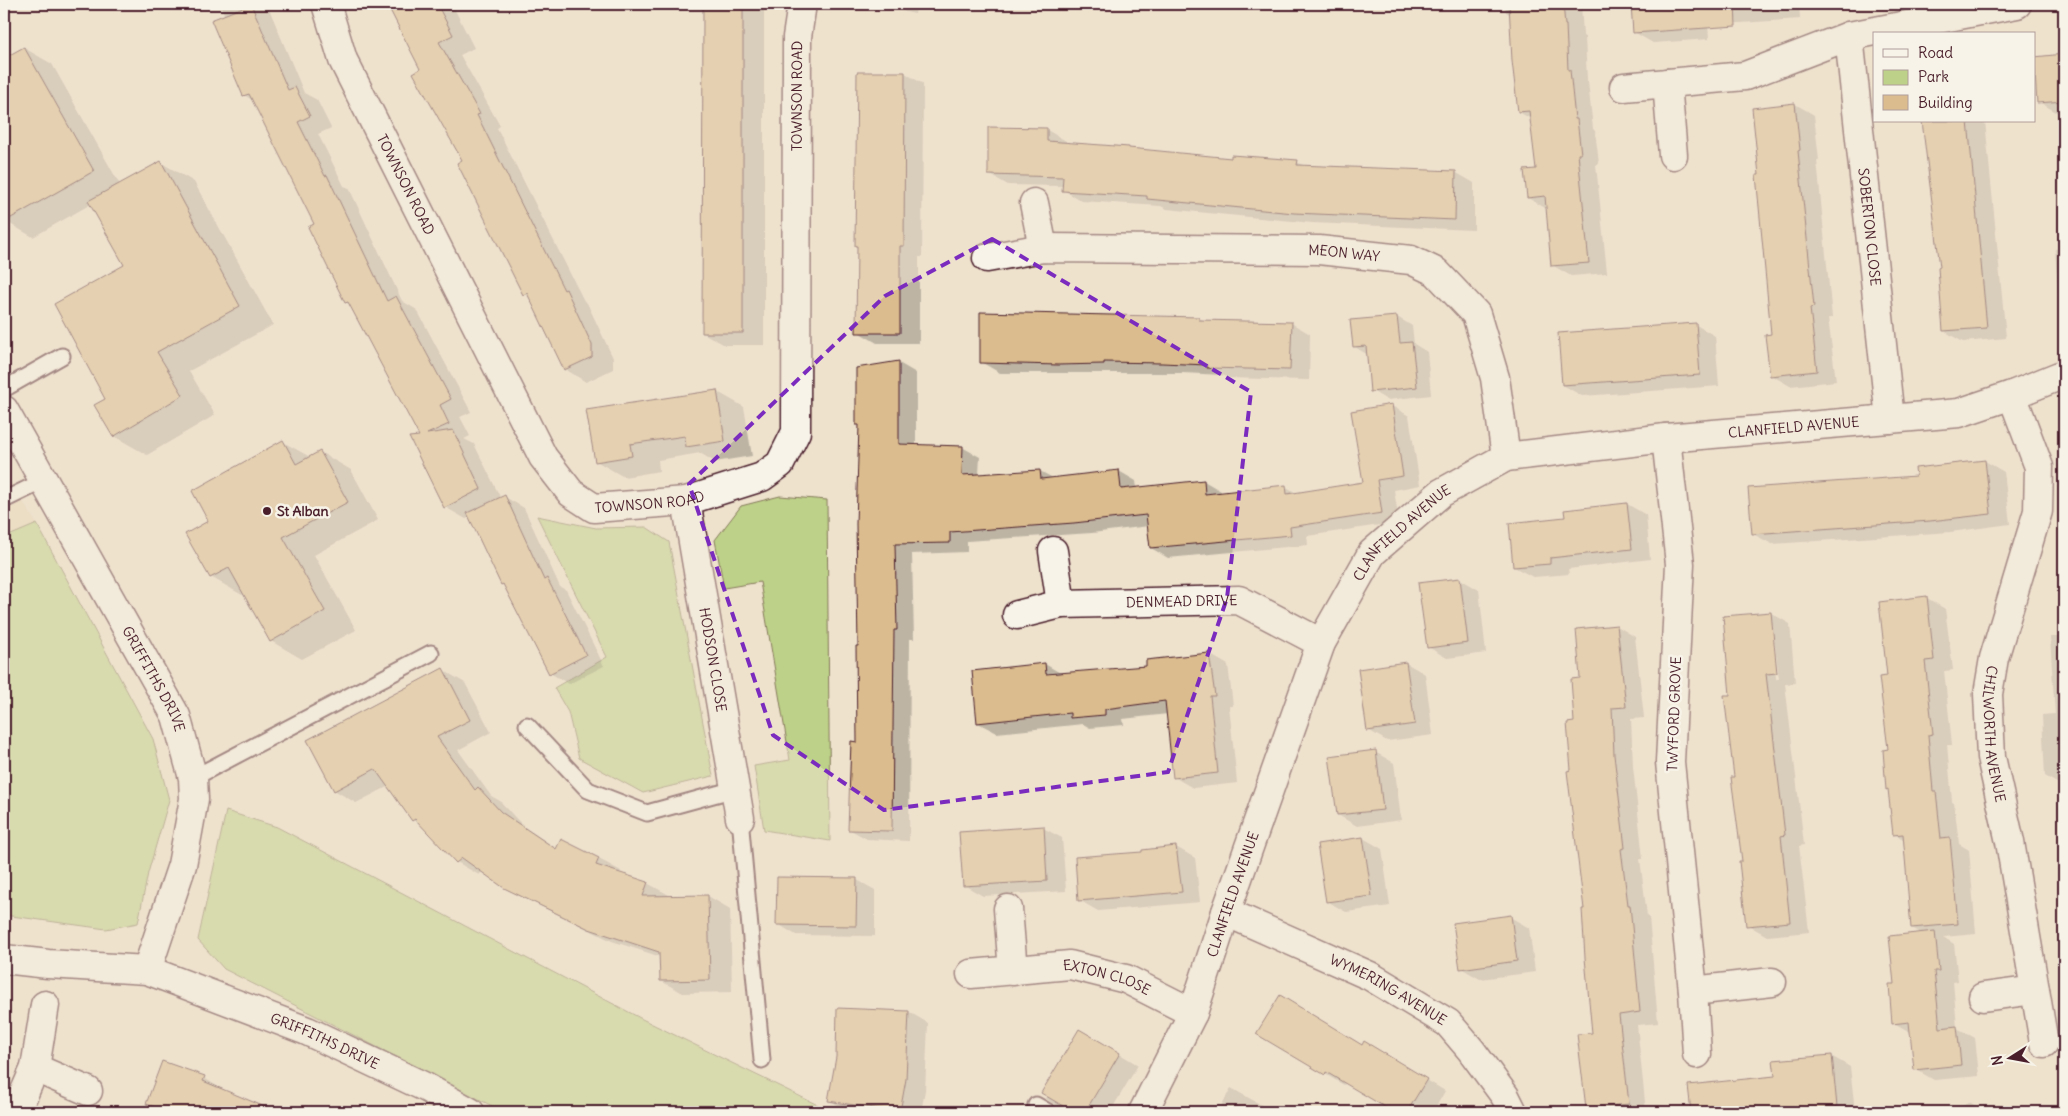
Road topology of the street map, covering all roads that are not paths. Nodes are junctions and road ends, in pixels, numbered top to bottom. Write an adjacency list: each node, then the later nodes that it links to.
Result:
1 (326, 4): 21 (street, TOWNSON ROAD)
2 (802, 4): 21 (street, TOWNSON ROAD)
3 (2018, 4): 4 (street)
4 (1849, 36): 5 (street); 16 (street, SOBERTON CLOSE)
5 (1667, 83): 6 (street); 7 (street)
6 (1624, 87)
7 (1673, 155)
8 (1034, 203): 9 (street)
9 (1043, 248): 10 (street, MEON WAY); 18 (street, MEON WAY)
10 (987, 258)
11 (62, 356): 13 (lane)
12 (2064, 374): 14 (street, CLANFIELD AVENUE)
13 (4, 389)
14 (2012, 395): 16 (street, CLANFIELD AVENUE); 38 (street, CHILWORTH AVENUE)
15 (4, 410): 19 (street, GRIFFITHS DRIVE)
16 (1890, 419): 17 (street, CLANFIELD AVENUE)
17 (1666, 438): 18 (street, CLANFIELD AVENUE); 39 (street, TWYFORD GROVE)
18 (1506, 457): 25 (street, CLANFIELD AVENUE)
19 (43, 481): 20 (lane); 28 (street, GRIFFITHS DRIVE)
20 (4, 500)
21 (686, 501): 29 (street, HODSON CLOSE)
22 (1053, 551): 23 (street)
23 (1061, 604): 24 (street, DENMEAD DRIVE); 25 (street, DENMEAD DRIVE)
24 (1017, 615)
25 (1321, 643): 32 (street, CLANFIELD AVENUE)
26 (432, 654): 28 (lane)
27 (527, 725): 29 (lane)
28 (193, 778): 34 (street, GRIFFITHS DRIVE)
29 (735, 789): 30 (street, HODSON CLOSE)
30 (740, 818): 45 (lane)
31 (1008, 909): 35 (street)
32 (1226, 912): 42 (street, CLANFIELD AVENUE); 51 (street, WYMERING AVENUE)
33 (4, 959): 34 (street, GRIFFITHS DRIVE)
34 (147, 970): 49 (street, GRIFFITHS DRIVE)
35 (1013, 971): 36 (street, EXTON CLOSE); 42 (street, EXTON CLOSE)
36 (971, 974)
37 (1772, 982): 39 (street)
38 (2035, 990): 40 (street); 43 (street, CHILWORTH AVENUE)
39 (1693, 991): 44 (street, TWYFORD GROVE)
40 (1983, 997)
41 (45, 1005): 46 (street)
42 (1193, 1013): 50 (street, CLANFIELD AVENUE)
43 (2044, 1043)
44 (1697, 1054)
45 (762, 1060)
46 (35, 1068): 47 (street); 48 (street)
47 (88, 1091)
48 (16, 1112)
49 (470, 1112)
50 (1143, 1112)
51 (1513, 1112)

